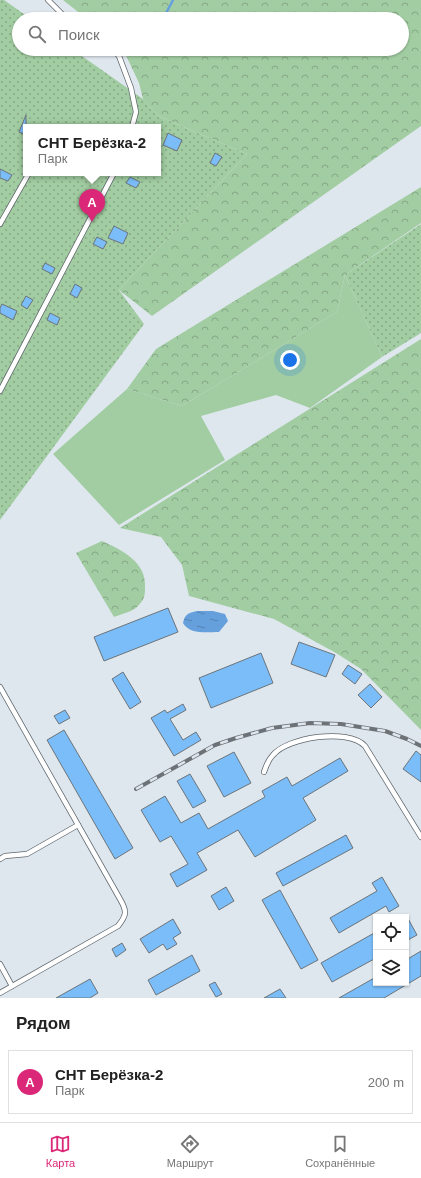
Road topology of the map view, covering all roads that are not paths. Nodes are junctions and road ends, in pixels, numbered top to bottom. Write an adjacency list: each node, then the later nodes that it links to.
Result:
1 (48, 0): 2 (lane)
2 (60, 12)
3 (119, 56): 4 (lane)
4 (133, 124)
5 (27, 176): 7 (lane)
6 (112, 176): 8 (lane)
7 (0, 224)
8 (0, 391)
9 (0, 687): 13 (lane)
10 (264, 772): 12 (lane)
11 (381, 779): 12 (lane)
12 (388, 783): 14 (lane)
13 (78, 825): 15 (lane); 17 (lane)
14 (421, 837)
15 (0, 859)
16 (0, 964): 17 (lane)
17 (12, 986): 18 (lane)
18 (0, 993)

